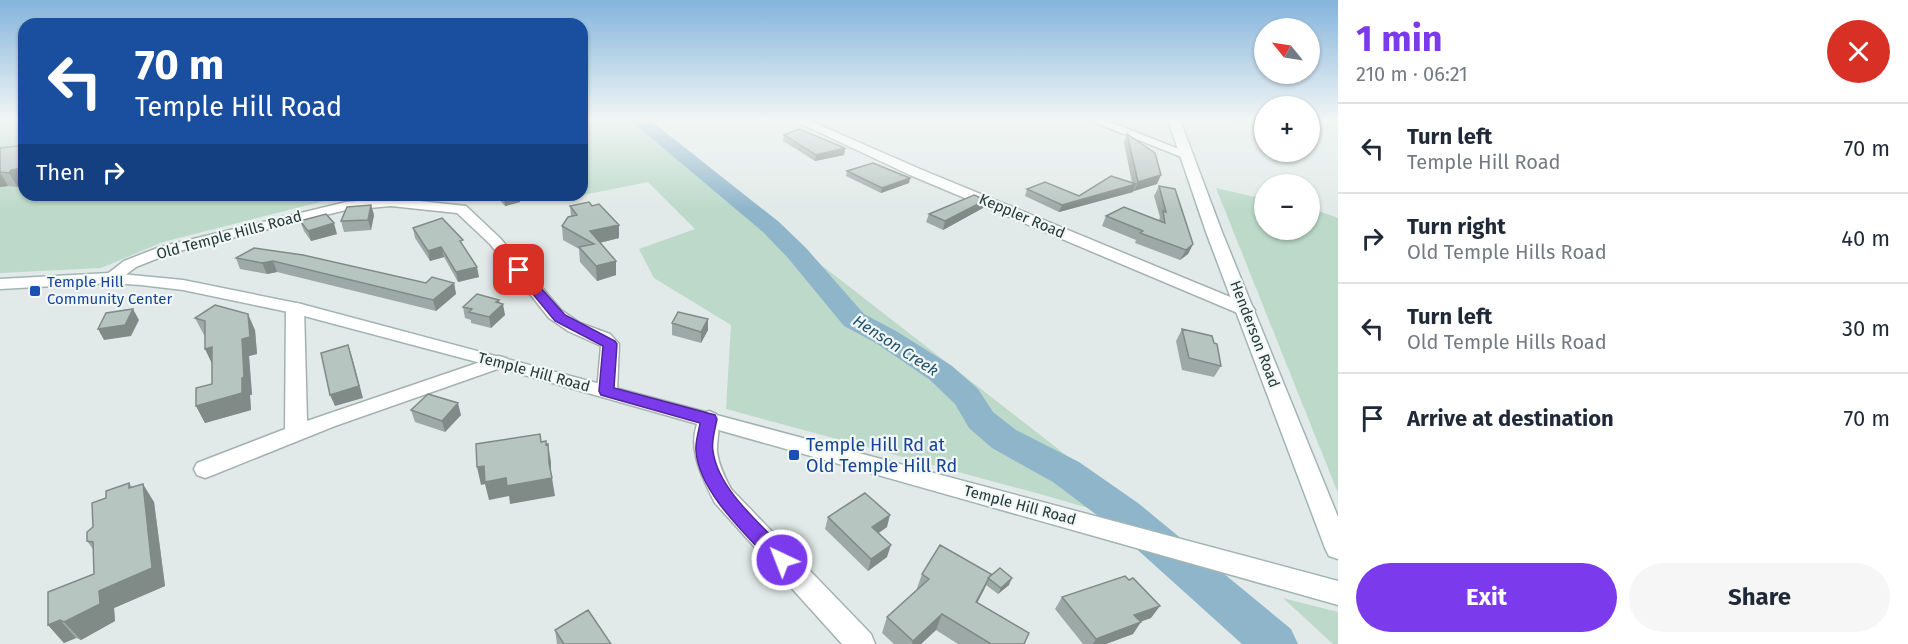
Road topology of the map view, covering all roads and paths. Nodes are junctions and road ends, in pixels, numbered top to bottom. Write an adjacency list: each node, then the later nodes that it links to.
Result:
1 (866, 150): 12 (street, Keppler Road)
2 (1175, 150): 4 (street)
3 (1186, 150): 4 (street, Henderson Road)
4 (1188, 155): 12 (street, Henderson Road)
5 (366, 201): 7 (street)
6 (455, 201): 8 (street)
7 (346, 206): 8 (street, Old Temple Hills Road); 9 (street, Old Temple Hills Road)
8 (461, 209): 14 (street)
9 (110, 279): 10 (street, Temple Hill Road); 11 (street, Temple Hill Road)
10 (0, 284)
11 (295, 308): 13 (street, Temple Hill Road); 16 (street)
12 (1246, 310): 18 (street, Henderson Road)
13 (499, 362): 14 (street, Temple Hill Road); 16 (street)
14 (607, 391): 15 (street, Temple Hill Road)
15 (709, 419): 19 (street, Temple Hill Road); 20 (street)
16 (296, 433): 17 (street)
17 (205, 469)
18 (1338, 548)
19 (1338, 593)
20 (861, 644)

